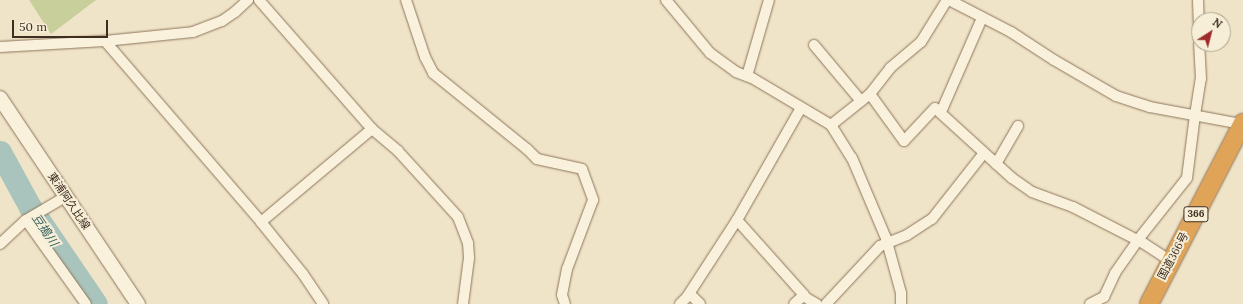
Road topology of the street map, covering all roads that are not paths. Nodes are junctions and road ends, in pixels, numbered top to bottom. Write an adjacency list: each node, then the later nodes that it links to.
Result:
1 (248, 0): 10 (street)
2 (259, 0): 24 (street)
3 (406, 0): 42 (street)
4 (666, 0): 14 (street)
5 (769, 0): 14 (street)
6 (950, 0): 9 (street); 15 (street)
7 (1198, 0): 8 (street)
8 (1198, 12)
9 (982, 18): 19 (street); 20 (street)
10 (105, 41): 12 (street); 30 (street)
11 (814, 45): 17 (street)
12 (0, 48)
13 (1200, 52): 20 (street)
14 (747, 76): 18 (street)
15 (870, 94): 17 (street); 19 (street)
16 (0, 98): 27 (main road, 東浦阿久比線)
17 (861, 102): 22 (street)
18 (801, 108): 22 (street); 29 (street)
19 (940, 112): 25 (street)
20 (1194, 115): 21 (street); 31 (street)
21 (1243, 124): 34 (highway, 国道366号 / 366)
22 (832, 126): 33 (street)
23 (1018, 126): 26 (street)
24 (372, 129): 30 (street); 41 (street)
25 (984, 153): 26 (street); 33 (street)
26 (996, 164): 31 (street)
27 (61, 200): 28 (street); 39 (main road, 東浦阿久比線)
28 (26, 220): 32 (street); 38 (street)
29 (737, 220): 35 (street); 36 (street)
30 (261, 222): 40 (street)
31 (1137, 241): 34 (street); 37 (street)
32 (0, 244)
33 (888, 245): 47 (street); 48 (street)
34 (1171, 262): 50 (highway, 国道366号 / 366)
35 (690, 294): 43 (street); 44 (street)
36 (803, 296): 45 (street); 46 (street)
37 (1106, 300): 49 (street)
38 (86, 304)
39 (138, 304)
40 (323, 304)
41 (463, 304)
42 (565, 304)
43 (680, 304)
44 (700, 304)
45 (794, 304)
46 (817, 304)
47 (826, 304)
48 (901, 304)
49 (1090, 304)
50 (1149, 304)

